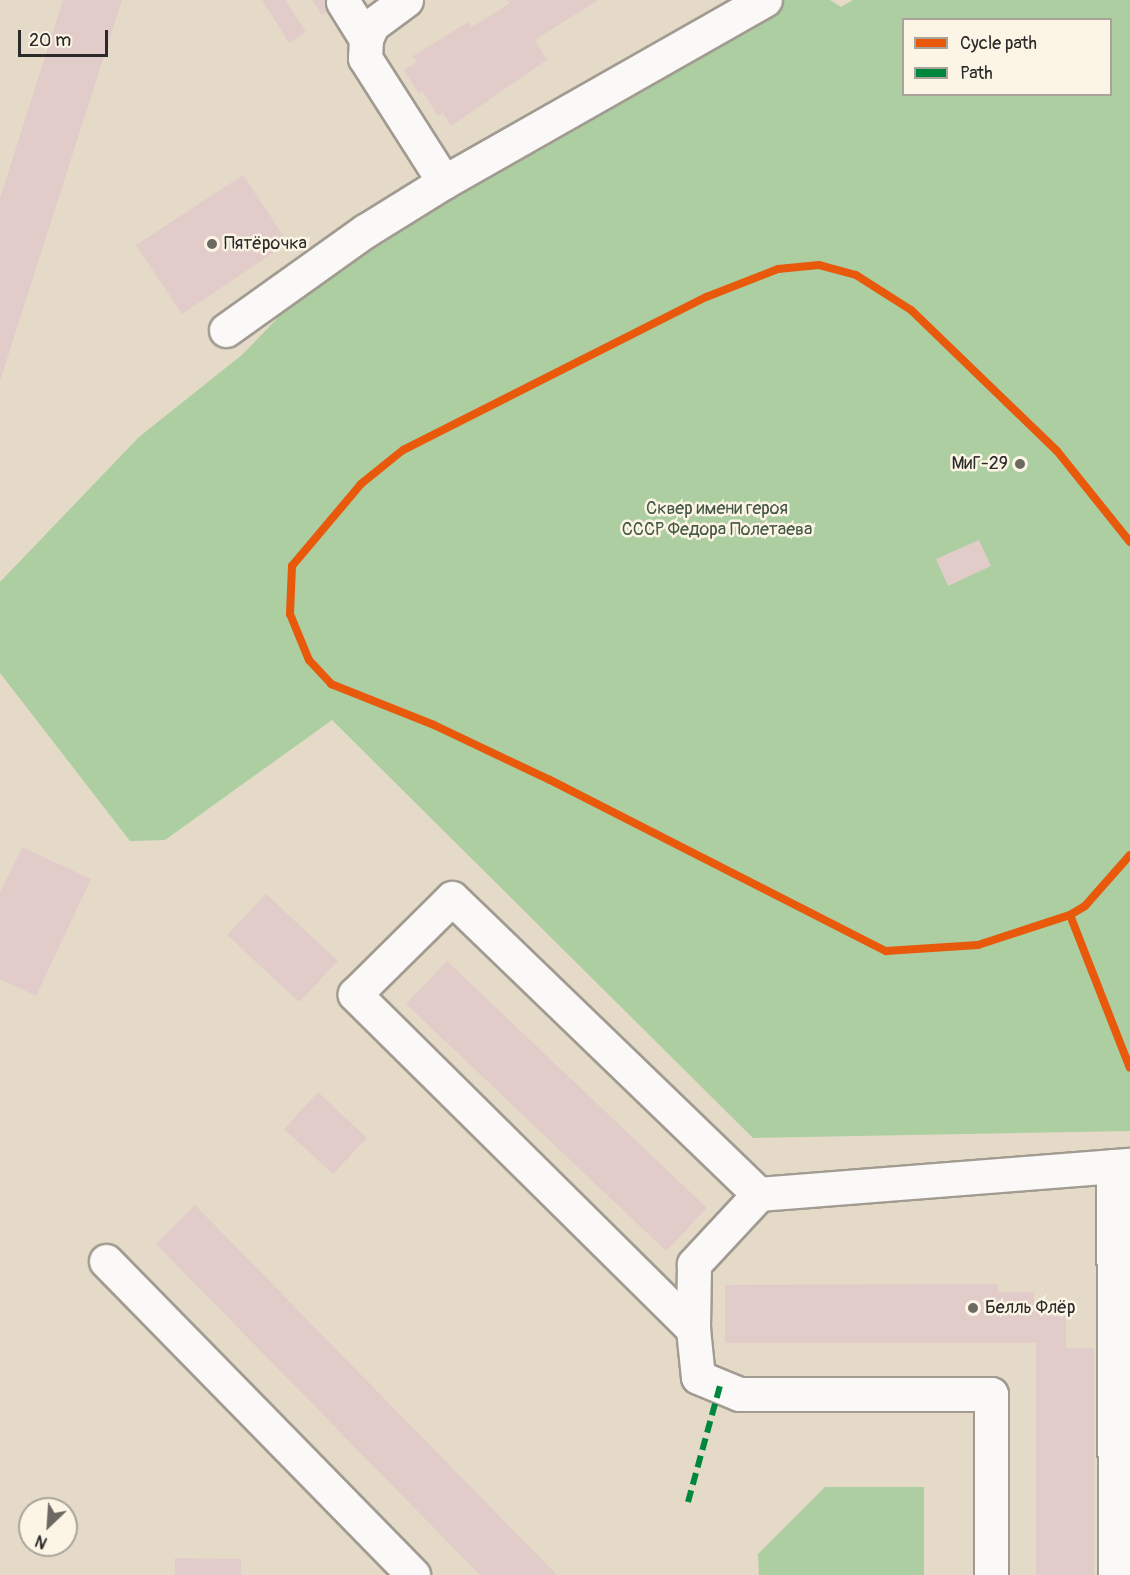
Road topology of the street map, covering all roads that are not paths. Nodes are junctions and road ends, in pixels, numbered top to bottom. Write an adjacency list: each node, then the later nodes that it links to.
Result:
1 (406, 0): 4 (lane)
2 (765, 0): 5 (lane)
3 (343, 2): 4 (lane)
4 (366, 39): 5 (lane)
5 (444, 183): 6 (lane)
6 (226, 330)
7 (1122, 1166): 8 (lane); 13 (lane)
8 (759, 1194): 10 (lane); 10 (lane)
9 (106, 1261): 11 (lane)
10 (693, 1329): 12 (lane)
11 (413, 1575)
12 (992, 1575)
13 (1115, 1575)

